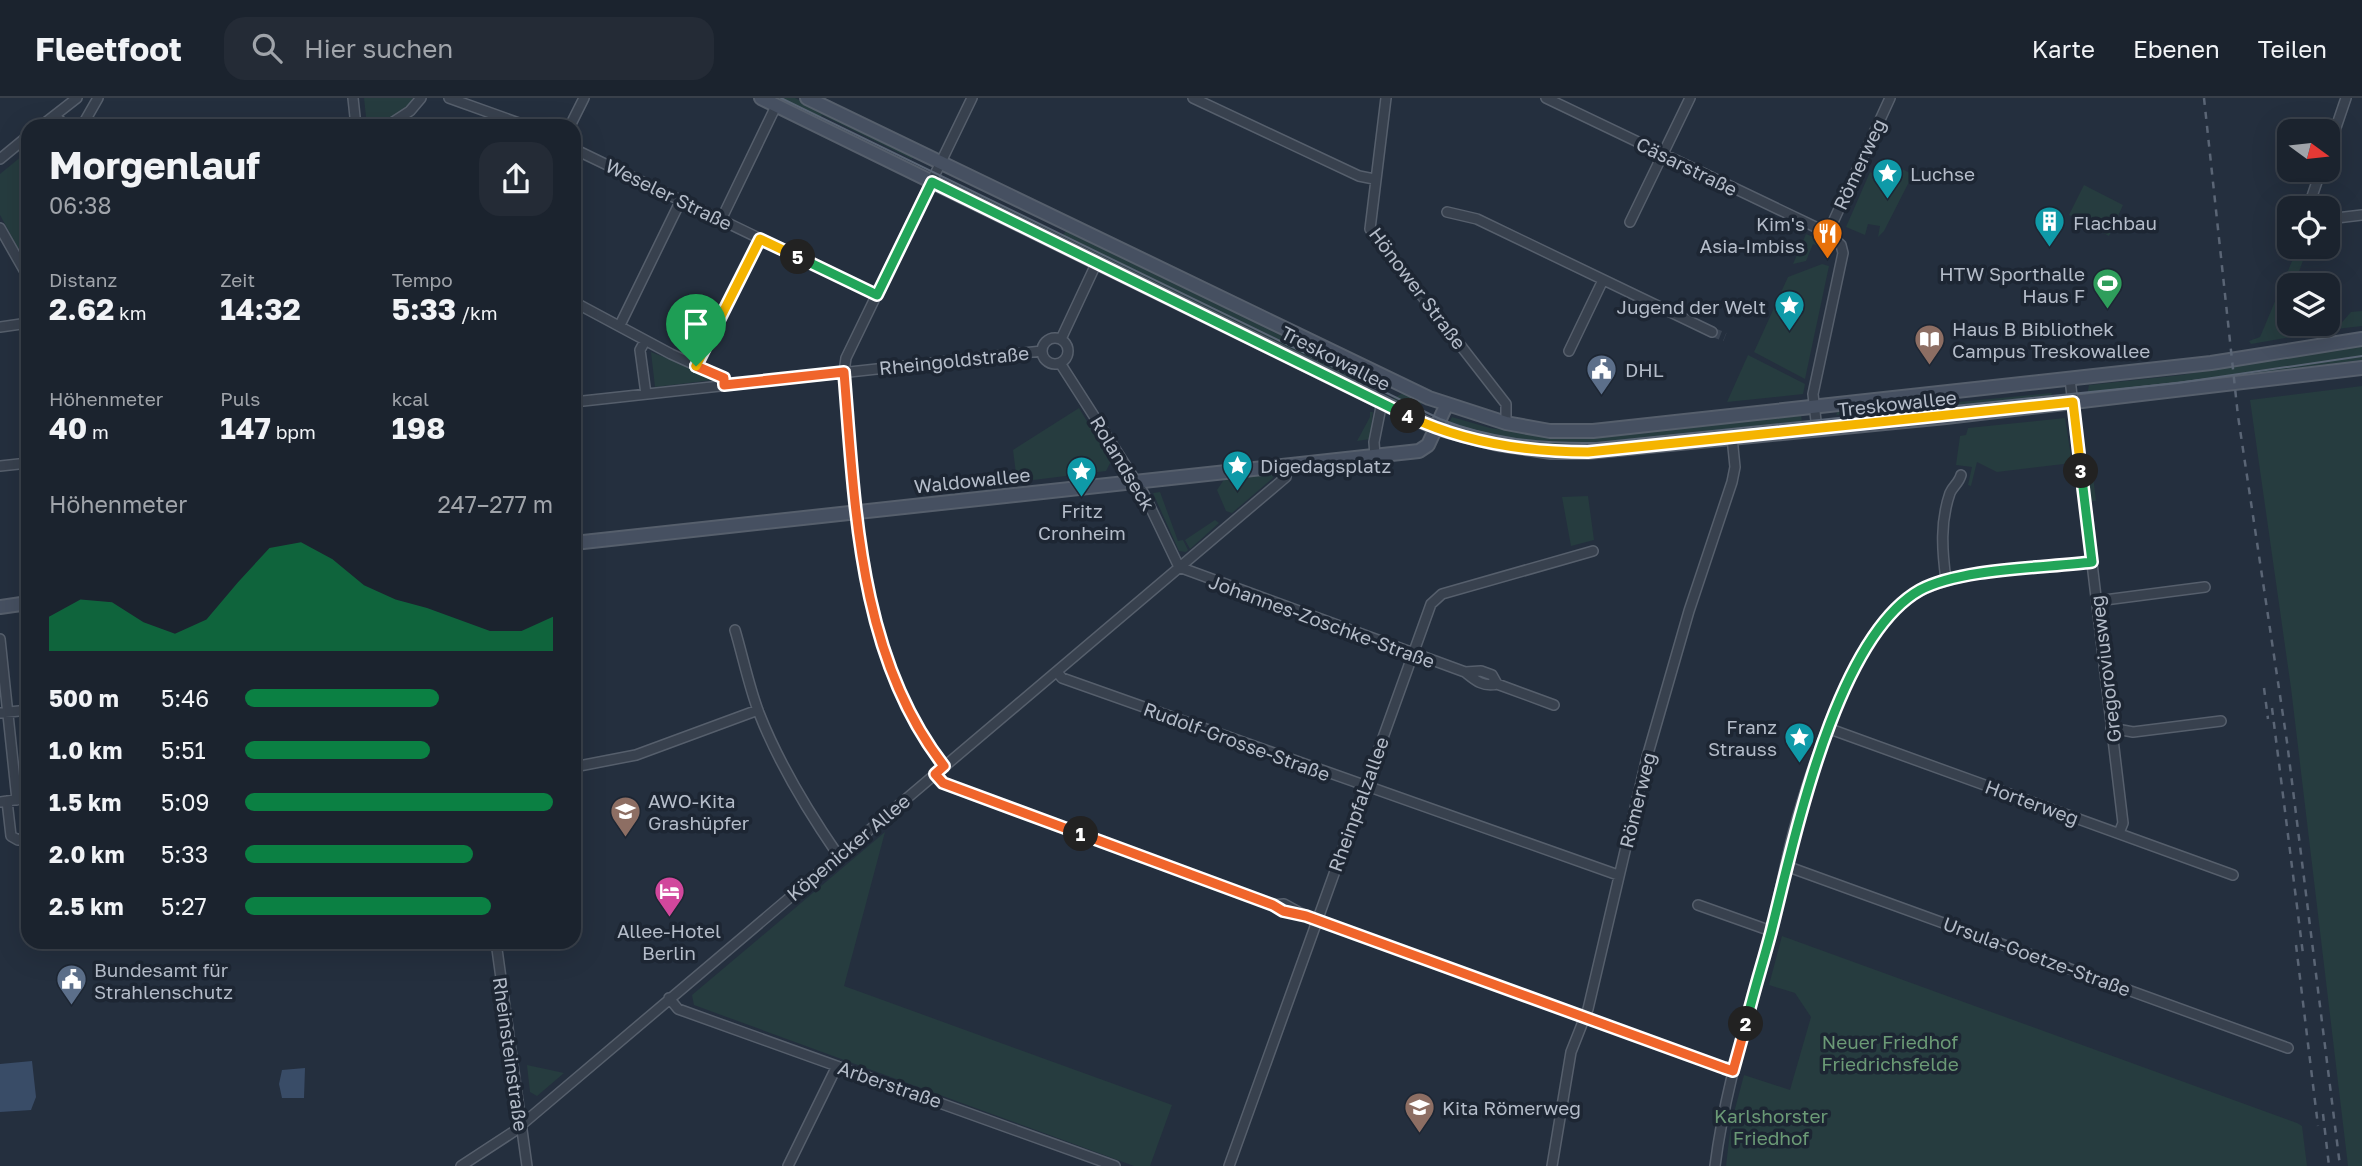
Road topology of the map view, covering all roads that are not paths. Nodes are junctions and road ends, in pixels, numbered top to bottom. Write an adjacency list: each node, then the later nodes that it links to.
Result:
1 (77, 98): 17 (street)
2 (98, 98): 20 (street)
3 (353, 98): 21 (street)
4 (421, 98): 22 (street)
5 (449, 98): 23 (street)
6 (584, 98): 24 (street)
7 (761, 98): 16 (main road, Treskowallee)
8 (807, 98): 30 (main road, Treskowallee)
9 (972, 98): 30 (street)
10 (1193, 98): 31 (street)
11 (1385, 98): 31 (street, Hönower Straße)
12 (1546, 98): 28 (street, Cäsarstraße)
13 (1690, 98): 28 (street)
14 (1890, 98): 40 (street, Römerweg)
15 (2346, 98): 25 (street)
16 (776, 106): 32 (main road, Treskowallee); 37 (street)
17 (55, 116): 18 (street); 19 (street)
18 (51, 119)
19 (58, 119)
20 (86, 119)
21 (355, 119)
22 (398, 119)
23 (508, 119)
24 (574, 119)
25 (2339, 119)
26 (21, 142): 29 (street)
27 (581, 152): 33 (street, Weseler Straße)
28 (1662, 154): 38 (street); 40 (street, Cäsarstraße)
29 (0, 159)
30 (941, 163): 32 (street); 66 (main road, Treskowallee)
31 (1374, 179): 68 (street, Hönower Straße)
32 (932, 182): 42 (main road, Treskowallee); 45 (street)
33 (681, 200): 37 (street, Weseler Straße); 48 (street)
34 (1447, 212): 44 (street)
35 (2362, 215): 36 (street)
36 (2340, 218)
37 (721, 220): 41 (street, Weseler Straße)
38 (1630, 222)
39 (0, 228): 43 (street)
40 (1828, 233): 67 (street, Römerweg)
41 (760, 239): 45 (street, Weseler Straße); 57 (street)
42 (1097, 262): 51 (street); 64 (main road, Treskowallee)
43 (21, 265)
44 (1603, 280): 50 (street); 55 (street)
45 (877, 295): 59 (street)
46 (581, 306): 48 (street)
47 (21, 324): 49 (street)
48 (620, 325): 53 (street)
49 (0, 327)
50 (1712, 332)
51 (1061, 339): 54 (street); 56 (street)
52 (2362, 339): 60 (main road, Treskowallee)
53 (645, 341): 57 (street); 62 (street)
54 (1042, 351): 56 (street, Rolandseck); 59 (street, Rheingoldstraße)
55 (1569, 351)
56 (1060, 363): 77 (street, Rolandseck)
57 (696, 366): 61 (street)
58 (2362, 368): 65 (main road, Treskowallee)
59 (844, 372): 61 (street, Rheingoldstraße); 78 (street)
60 (2070, 379): 65 (street, Gregoroviusweg); 67 (main road, Treskowallee)
61 (724, 385): 62 (street, Rheingoldstraße)
62 (646, 394): 63 (street, Rheingoldstraße)
63 (581, 401)
64 (1382, 402): 69 (main road, Treskowallee); 72 (street)
65 (2073, 402): 70 (main road, Treskowallee); 81 (street, Gregoroviusweg)
66 (1446, 406): 68 (main road, Treskowallee); 69 (main road, Waldowallee)
67 (1814, 408): 68 (main road, Treskowallee); 70 (street, Römerweg)
68 (1506, 424)
69 (1436, 428): 71 (main road, Treskowallee); 72 (main road, Waldowallee)
70 (1816, 430): 71 (main road, Treskowallee)
71 (1732, 437): 109 (street, Römerweg)
72 (1375, 456): 74 (main road, Waldowallee)
73 (21, 464): 75 (street)
74 (1287, 465): 77 (main road, Waldowallee); 82 (street, Köpenicker Allee)
75 (0, 466)
76 (1961, 475): 83 (street)
77 (1135, 482): 78 (main road, Waldowallee); 82 (street, Rolandseck)
78 (857, 512): 79 (main road, Waldowallee); 99 (street)
79 (581, 542)
80 (1593, 551): 90 (street, Rheinpfalzallee)
81 (2092, 562): 83 (street); 85 (street, Gregoroviusweg)
82 (1179, 567): 90 (street, Johannes-Zoschke-Straße); 91 (street, Köpenicker Allee)
83 (1946, 580): 97 (street)
84 (2205, 587): 85 (street)
85 (2097, 601): 96 (street, Gregoroviusweg)
86 (21, 604): 87 (main road)
87 (0, 607)
88 (735, 630): 93 (street)
89 (0, 639): 94 (street)
90 (1413, 653): 92 (street, Johannes-Zoschke-Straße); 101 (street, Rheinpfalzallee)
91 (1057, 672): 99 (street, Köpenicker Allee); 101 (street, Rudolf-Grosse-Straße)
92 (1554, 705)
93 (758, 710): 98 (street); 107 (street)
94 (4, 713): 103 (street)
95 (2221, 721): 96 (street)
96 (2111, 728): 105 (street, Gregoroviusweg)
97 (1830, 729): 105 (street, Horterweg); 108 (street)
98 (581, 766)
99 (944, 766): 100 (street, Köpenicker Allee)
100 (935, 774): 107 (street, Köpenicker Allee); 112 (street)
101 (1364, 786): 109 (street, Rudolf-Grosse-Straße); 112 (street, Rheinpfalzallee)
102 (21, 799): 103 (street)
103 (17, 800): 104 (street)
104 (3, 801): 106 (street)
105 (2119, 833): 110 (street, Horterweg)
106 (21, 839)
107 (838, 855): 115 (street, Köpenicker Allee)
108 (1786, 866): 113 (street); 117 (street, Ursula-Goetze-Straße)
109 (1618, 874): 116 (street, Römerweg)
110 (2233, 875)
111 (1698, 905): 113 (street)
112 (1317, 920): 116 (street); 125 (street, Rheinpfalzallee)
113 (1771, 931): 119 (street)
114 (497, 949): 120 (street, Rheinsteinstraße)
115 (668, 998): 118 (street, Arberstraße); 120 (street, Köpenicker Allee)
116 (1586, 1018): 119 (street); 126 (street, Römerweg)
117 (2288, 1048)
118 (837, 1066): 123 (street); 124 (street, Arberstraße)
119 (1733, 1071): 127 (street)
120 (521, 1124): 121 (street, Köpenicker Allee); 122 (street, Rheinsteinstraße)
121 (461, 1166)
122 (527, 1166)
123 (788, 1166)
124 (1115, 1166)
125 (1229, 1166)
126 (1552, 1166)
127 (1715, 1166)

